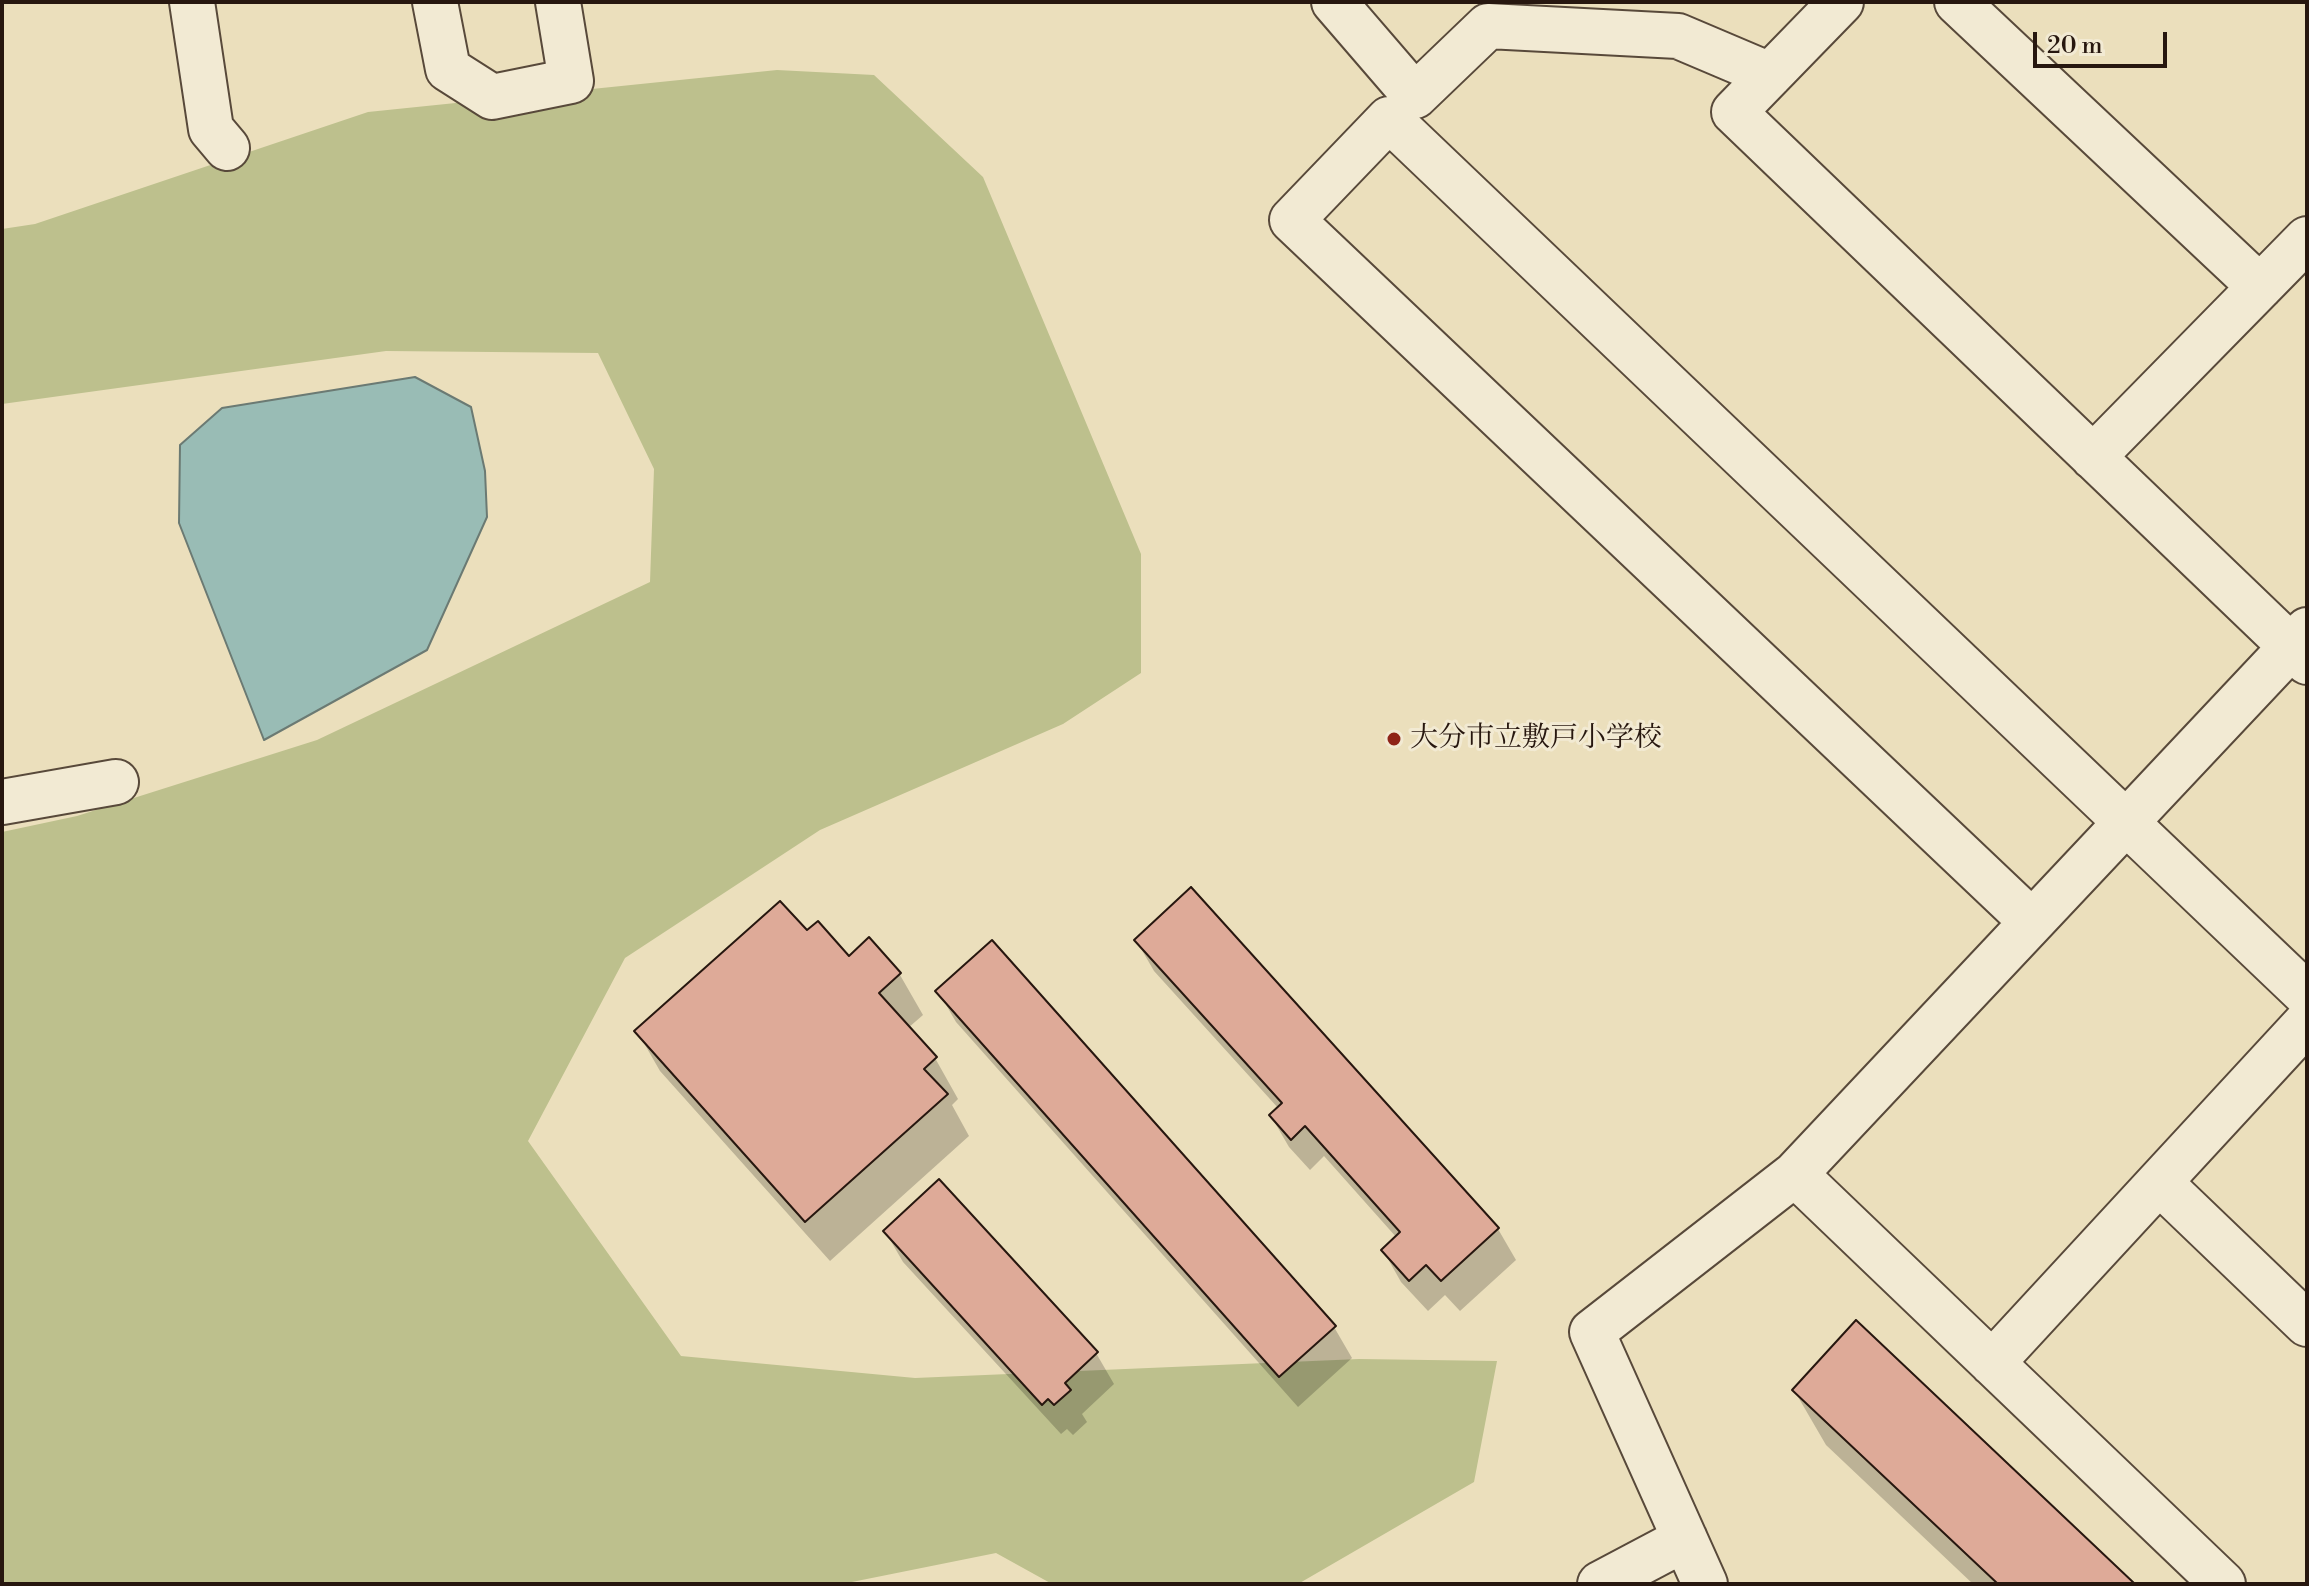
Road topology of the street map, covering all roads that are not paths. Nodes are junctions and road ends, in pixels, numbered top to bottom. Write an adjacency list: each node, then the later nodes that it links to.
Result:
1 (192, 2): 8 (street)
2 (435, 2): 3 (street)
3 (558, 2)
4 (1334, 2): 7 (street)
5 (1841, 2): 7 (street)
6 (1957, 2): 10 (street)
7 (1770, 75): 11 (street)
8 (227, 148)
9 (2307, 239): 10 (street)
10 (2260, 287): 11 (street)
11 (2093, 457): 12 (street)
12 (2302, 646): 15 (street)
13 (116, 782): 14 (street)
14 (2, 802)
15 (2126, 822): 16 (street); 16 (street); 17 (street)
16 (2032, 922): 19 (street)
17 (2307, 995)
18 (2307, 1022): 20 (street)
19 (1795, 1174): 22 (street); 23 (street)
20 (2160, 1183): 21 (street); 22 (street)
21 (2307, 1324)
22 (1992, 1363): 26 (street)
23 (1685, 1539): 24 (street); 25 (street)
24 (1600, 1584)
25 (1705, 1584)
26 (2223, 1584)

